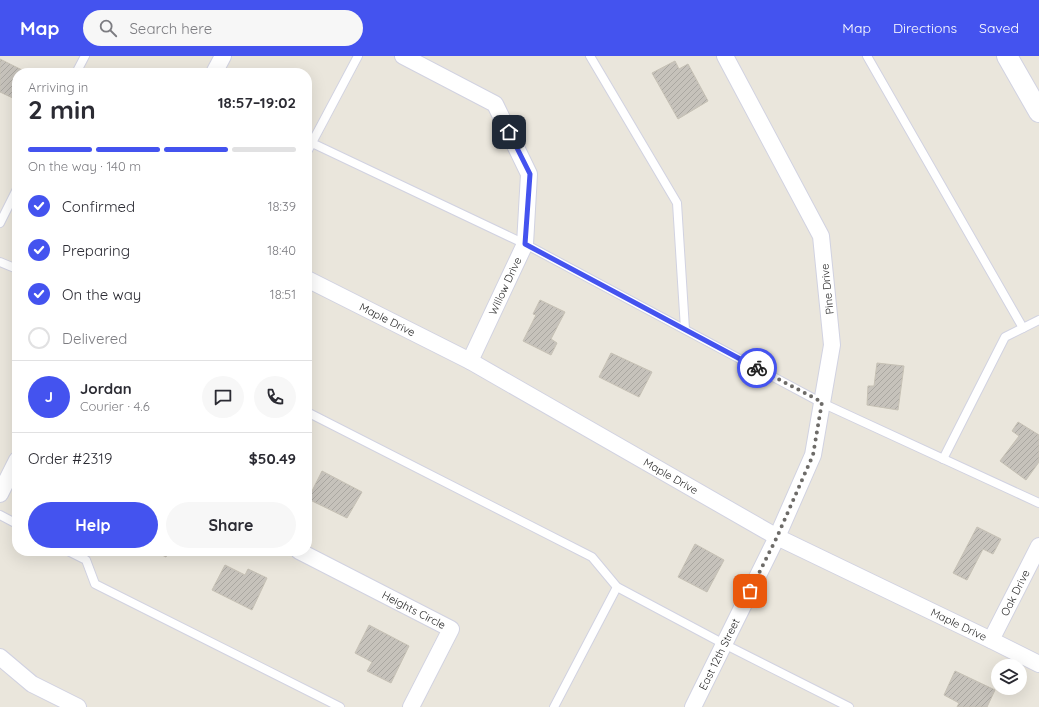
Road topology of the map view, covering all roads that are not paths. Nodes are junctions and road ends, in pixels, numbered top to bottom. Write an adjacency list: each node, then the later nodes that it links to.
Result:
1 (85, 56): 9 (lane)
2 (223, 56): 10 (street)
3 (358, 56): 12 (lane)
4 (403, 56): 15 (street, Willow Drive)
5 (590, 56): 21 (lane)
6 (725, 56): 23 (street, Pine Drive)
7 (868, 56): 20 (lane)
8 (1007, 56): 11 (street)
9 (79, 68)
10 (217, 68)
11 (1039, 112)
12 (312, 143): 15 (lane)
13 (12, 199): 14 (lane)
14 (0, 223)
15 (525, 244): 21 (lane); 22 (street, Willow Drive)
16 (0, 262): 17 (lane)
17 (12, 266)
18 (312, 281): 22 (street, Maple Drive)
19 (1039, 320): 20 (lane)
20 (1023, 328): 25 (lane)
21 (685, 329): 23 (lane)
22 (470, 360): 31 (street, Maple Drive)
23 (822, 402): 25 (lane); 31 (street, Pine Drive)
24 (312, 415): 35 (lane)
25 (943, 459): 28 (lane)
26 (12, 470): 27 (street)
27 (0, 494)
28 (1039, 503)
29 (0, 515): 30 (lane)
30 (12, 521)
31 (777, 537): 36 (street, Maple Drive); 37 (street, East 12th Street)
32 (1039, 546): 36 (street, Oak Drive)
33 (78, 556): 41 (lane)
34 (309, 556): 42 (street, Heights Circle)
35 (617, 586): 37 (lane); 43 (lane)
36 (991, 640): 39 (street, Maple Drive)
37 (724, 644): 44 (street, East 12th Street); 45 (lane)
38 (0, 657): 40 (street)
39 (1039, 664)
40 (78, 707)
41 (340, 707)
42 (411, 707)
43 (554, 707)
44 (693, 707)
45 (849, 707)

